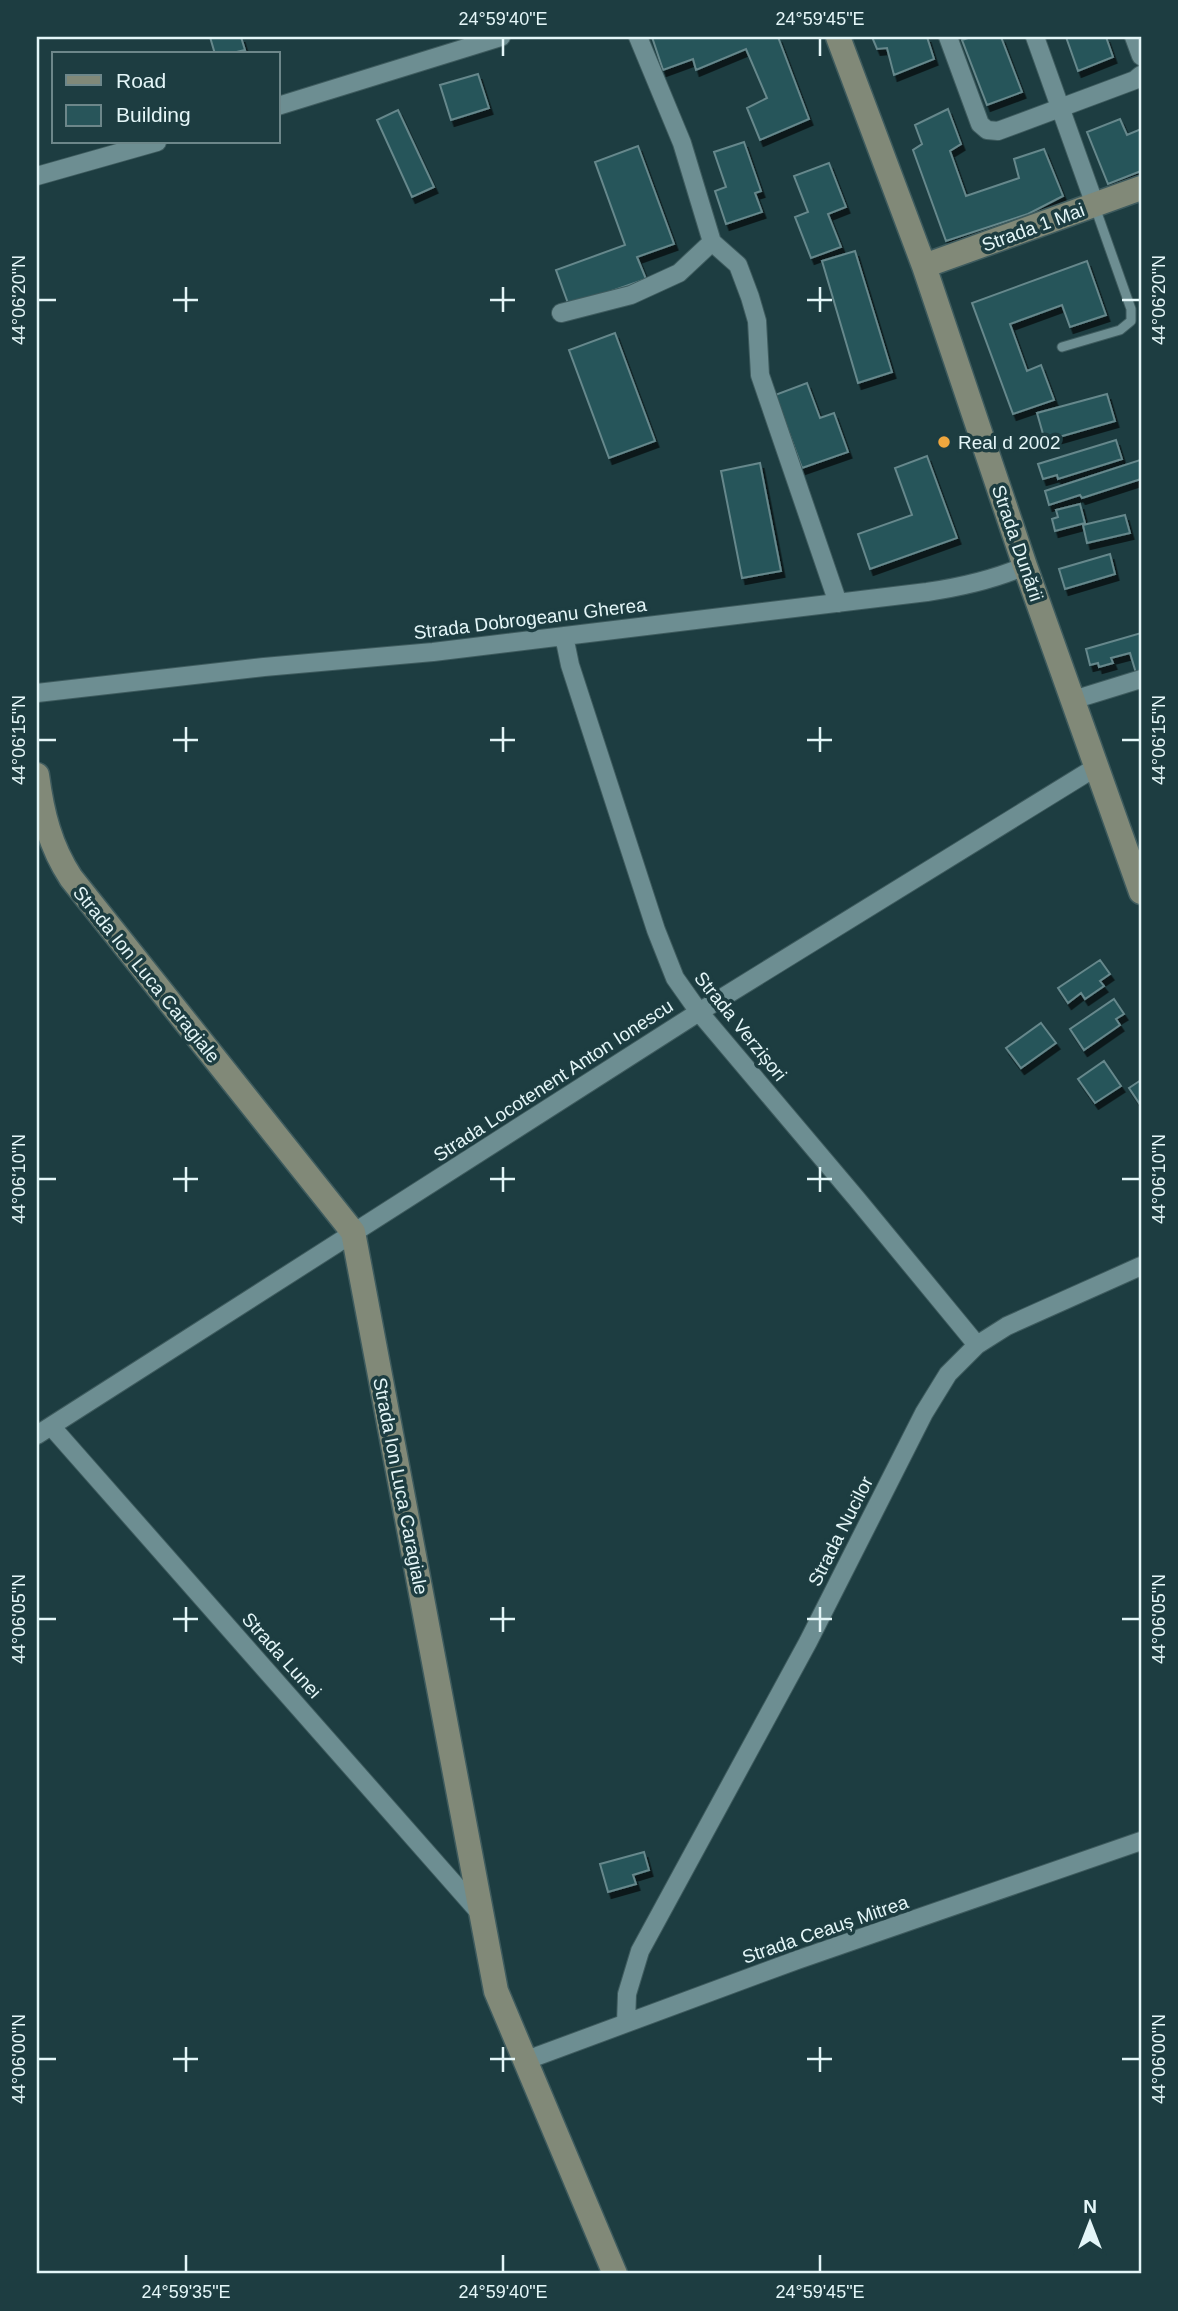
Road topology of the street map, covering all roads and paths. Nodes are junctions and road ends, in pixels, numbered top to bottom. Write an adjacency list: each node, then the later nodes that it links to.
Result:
1 (502, 37): 9 (street)
2 (638, 37): 15 (street)
3 (838, 37): 16 (street, Strada Dunării)
4 (948, 37): 10 (street)
5 (1035, 37): 10 (street)
6 (1134, 37): 7 (street)
7 (1141, 57)
8 (1141, 75): 10 (street)
9 (280, 105)
10 (1060, 108): 14 (street)
11 (150, 144): 12 (street)
12 (37, 176)
13 (1141, 188): 14 (street, Strada 1 Mai)
14 (1094, 205): 16 (street, Strada 1 Mai); 18 (lane)
15 (712, 242): 17 (street); 20 (street)
16 (924, 266): 19 (street, Strada Dunării)
17 (561, 313)
18 (1062, 347)
19 (1025, 566): 20 (street, Strada Dobrogeanu Gherea); 24 (street, Strada Dunării)
20 (838, 603): 21 (street, Strada Dobrogeanu Gherea)
21 (564, 636): 23 (street, Strada Dobrogeanu Gherea); 29 (street, Strada Verzișori)
22 (1141, 679): 24 (street)
23 (37, 693)
24 (1073, 700): 25 (street, Strada Dunării)
25 (1096, 767): 28 (street, Strada Dunării); 29 (street, Strada Locotenent Anton Ionescu)
26 (37, 775): 27 (street, Strada Ion Luca Caragiale)
27 (41, 830): 30 (street, Strada Ion Luca Caragiale)
28 (1141, 892)
29 (699, 1012): 30 (street, Strada Locotenent Anton Ionescu); 32 (street, Strada Verzișori)
30 (353, 1232): 33 (street, Strada Locotenent Anton Ionescu); 35 (street, Strada Ion Luca Caragiale)
31 (1141, 1266): 32 (street, Strada Nucilor)
32 (977, 1345): 36 (street, Strada Nucilor)
33 (44, 1430): 35 (street, Strada Lunei)
34 (1141, 1841): 36 (street, Strada Ceauș Mitrea)
35 (481, 1914): 37 (street, Strada Ion Luca Caragiale)
36 (626, 2023): 37 (street, Strada Ceauș Mitrea)
37 (524, 2061): 38 (street, Strada Ion Luca Caragiale)
38 (615, 2274)

